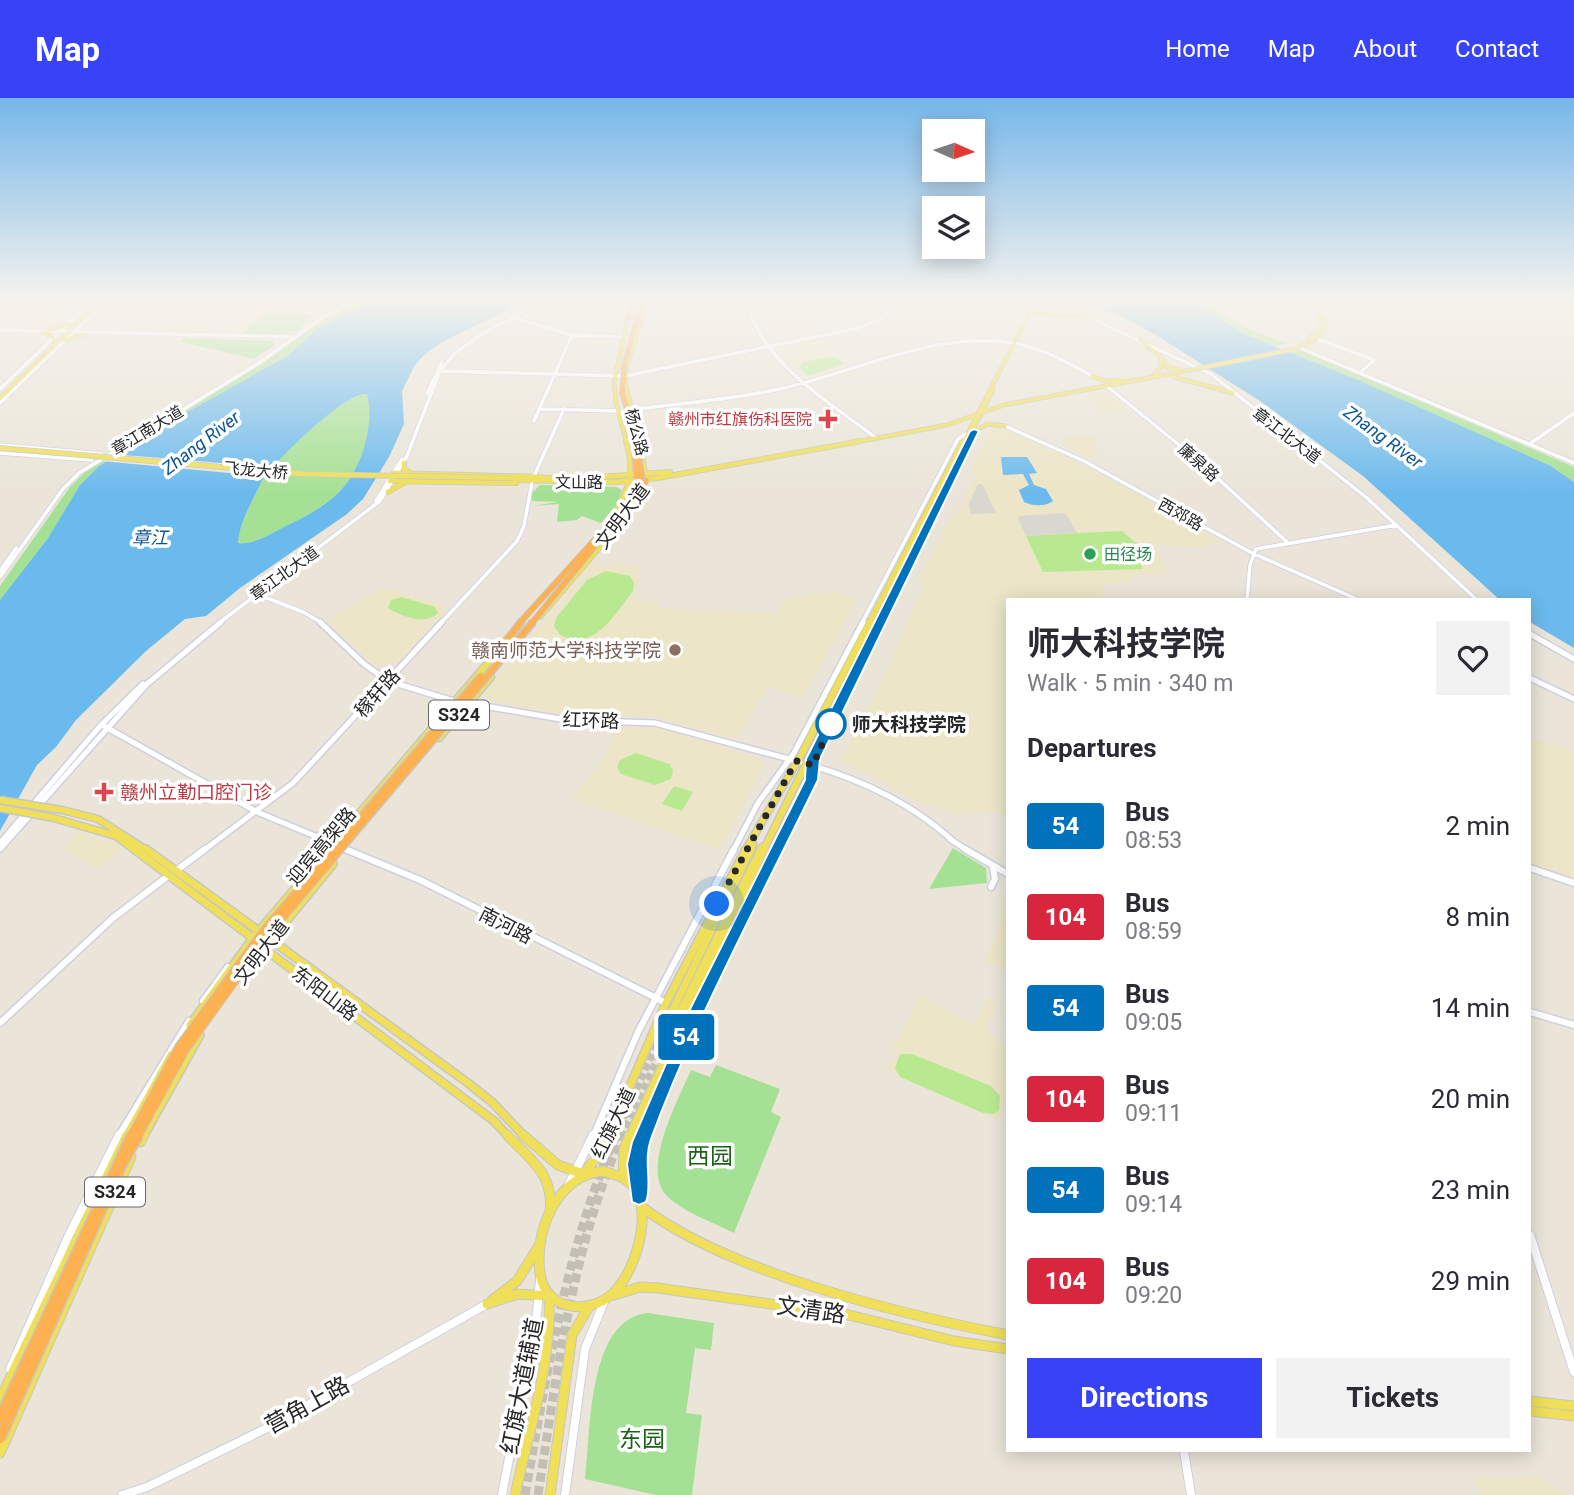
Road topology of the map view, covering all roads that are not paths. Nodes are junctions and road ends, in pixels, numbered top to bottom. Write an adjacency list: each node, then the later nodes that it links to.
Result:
1 (34, 363): 42 (main road)
2 (34, 363): 42 (main road)
3 (34, 363): 42 (main road)
4 (252, 363): 80 (main road, 章江南大道)
5 (253, 363): 61 (main road, 章江南大道)
6 (445, 363): 25 (main road, 章江北大道)
7 (560, 363): 30 (main road)
8 (618, 363): 31 (main road, 杨公路)
9 (624, 363): 75 (highway, 迎宾高架路, bridge)
10 (626, 363): 91 (highway, 迎宾高架路, bridge)
11 (628, 363): 32 (main road, 杨公路)
12 (683, 363): 32 (main road)
13 (785, 363): 37 (main road)
14 (871, 363): 37 (main road)
15 (1004, 363): 27 (main road)
16 (1072, 363): 34 (main road)
17 (1160, 363): 33 (main road)
18 (1164, 363): 26 (main road)
19 (1189, 363): 76 (main road, 章江北大道)
20 (1192, 363): 38 (main road, 章江北大道)
21 (1217, 363): 24 (main road, bridge)
22 (1338, 363): 29 (main road)
23 (1371, 363): 29 (main road)
24 (1194, 368): 26 (main road); 28 (main road)
25 (439, 370): 30 (main road); 63 (main road, 章江北大道); 65 (main road, 章江北大道)
26 (1179, 370): 33 (main road)
27 (999, 372): 43 (main road, 红旗大道); 51 (main road, 红旗大道)
28 (1186, 372): 35 (main road); 38 (main road)
29 (1362, 372): 59 (main road)
30 (556, 373): 31 (main road); 46 (main road)
31 (615, 375): 32 (main road); 50 (main road, 杨公路)
32 (625, 375): 48 (main road, 杨公路)
33 (1154, 375): 36 (main road)
34 (1092, 376): 36 (main road); 39 (main road)
35 (1165, 377): 40 (main road); 41 (main road)
36 (1122, 381): 39 (main road)
37 (804, 382): 48 (main road); 58 (main road)
38 (1222, 382): 41 (main road, 章江北大道)
39 (1087, 387): 44 (main road)
40 (1108, 387): 45 (main road); 77 (street, 廉泉路)
41 (1233, 393): 76 (main road, 章江北大道)
42 (0, 396)
43 (989, 397): 44 (main road); 49 (main road, 红旗大道)
44 (1002, 403): 49 (main road)
45 (995, 408): 49 (main road); 55 (main road)
46 (541, 409): 47 (main road); 53 (main road)
47 (564, 410): 50 (main road); 70 (main road, 稼轩路)
48 (631, 410): 71 (main road, 杨公路)
49 (984, 410): 51 (main road); 57 (main road, 红旗大道)
50 (619, 411): 68 (main road, 杨公路)
51 (976, 413): 54 (main road, 文明大道); 56 (main road, 红旗大道); 58 (main road, 文明大道)
52 (1574, 413): 59 (main road)
53 (534, 421)
54 (947, 425): 56 (main road); 58 (main road, 文明大道)
55 (1004, 426): 57 (main road); 78 (street, 西郊路)
56 (962, 430): 94 (main road); 95 (main road, 红旗大道)
57 (974, 431): 96 (main road, 红旗大道)
58 (872, 437): 71 (main road, 文明大道)
59 (1531, 443): 64 (main road)
60 (0, 449): 61 (main road); 62 (street); 69 (main road, 飞龙大桥, bridge)
61 (102, 454): 62 (main road, 章江南大道)
62 (92, 460): 79 (main road, 章江南大道)
63 (404, 463): 65 (main road, 章江北大道); 66 (main road)
64 (1574, 463)
65 (396, 473): 66 (main road); 72 (main road, 章江北大道)
66 (413, 474): 70 (main road)
67 (546, 478): 68 (main road, 文山路); 69 (main road, 文山路); 70 (main road)
68 (633, 478): 70 (main road, 文山路); 71 (main road, 文山路); 86 (main road, 文明大道 / S324)
69 (513, 479): 70 (main road, 文山路)
70 (533, 479): 73 (main road); 89 (main road, 稼轩路)
71 (645, 480): 91 (main road, 文明大道 / S324)
72 (392, 481): 73 (main road); 74 (main road, 章江北大道); 81 (main road, 章江北大道)
73 (410, 481): 74 (main road)
74 (388, 492): 81 (main road, 章江北大道)
75 (621, 512): 86 (highway, bridge); 143 (highway, 迎宾高架路, bridge)
76 (1398, 525): 77 (main road); 84 (main road, 章江北大道)
77 (1287, 542): 78 (main road)
78 (1252, 553): 82 (main road); 83 (street, 西郊路)
79 (0, 571)
80 (0, 577)
81 (253, 592): 89 (main road, 红环路); 93 (main road, 章江北大道)
82 (1247, 598)
83 (1354, 598)
84 (1477, 598)
85 (1531, 637): 87 (main road)
86 (497, 653): 92 (main road, 文明大道 / S324)
87 (1574, 661)
88 (1531, 678): 90 (main road)
89 (388, 681): 92 (main road, 红环路); 99 (main road, 稼轩路)
90 (1574, 699)
91 (468, 701): 92 (main road, 红环路); 94 (main road, 红环路); 101 (highway, bridge); 144 (highway, 迎宾高架路, bridge)
92 (453, 702): 104 (main road, 文明大道 / S324)
93 (103, 726): 99 (main road); 103 (main road, 章江北大道); 105 (main road, 章江北大道)
94 (788, 760): 95 (main road, 红环路); 117 (main road)
95 (796, 762): 96 (main road, 红环路); 100 (main road, 红旗大道)
96 (809, 766): 102 (main road, 红旗大道); 107 (main road, 红环路); 124 (main road)
97 (0, 800): 109 (main road, 东阳山路, bridge)
98 (0, 808): 111 (main road, 东阳山路, bridge)
99 (257, 812): 104 (main road); 109 (main road, 稼轩路)
100 (759, 829): 102 (main road); 118 (main road, 红旗大道)
101 (360, 831): 106 (main road, 文明大道 / S324)
102 (771, 834): 123 (main road, 红旗大道)
103 (0, 843)
104 (332, 843): 114 (main road, 文明大道 / S324)
105 (0, 849)
106 (345, 849): 116 (main road, 文明大道 / S324); 117 (main road, 南河路)
107 (993, 868): 110 (main road, 红环路); 113 (main road)
108 (1531, 868): 112 (main road)
109 (177, 870): 114 (main road, 东阳山路)
110 (1006, 873)
111 (169, 876): 115 (main road, 东阳山路); 120 (main road)
112 (1574, 883)
113 (991, 887)
114 (260, 930): 115 (main road, 文明大道 / S324); 116 (main road, 东阳山路)
115 (253, 938): 116 (main road, 东阳山路); 137 (main road); 138 (main road, 文明大道 / S324)
116 (267, 944): 122 (main road, 东阳山路); 126 (main road, 东阳山路); 146 (main road, 文明大道 / S324)
117 (655, 998): 118 (main road, 南河路); 122 (main road)
118 (666, 1003): 122 (main road, 红旗大道)
119 (1531, 1012): 121 (main road)
120 (0, 1023)
121 (1574, 1025)
122 (579, 1172): 123 (main road); 126 (main road)
123 (623, 1175): 124 (main road)
124 (639, 1195): 125 (main road)
125 (642, 1207): 130 (main road); 134 (main road, 文清路)
126 (550, 1213): 128 (main road)
127 (1531, 1238): 136 (main road)
128 (541, 1241): 129 (main road); 132 (main road)
129 (544, 1295): 132 (main road); 133 (main road); 148 (street, 红旗大道辅道); 149 (main road)
130 (614, 1295): 131 (main road); 135 (main road, 文清路)
131 (604, 1302): 133 (main road); 151 (main road)
132 (487, 1304): 147 (main road, 营角上路)
133 (589, 1307): 150 (main road)
134 (1006, 1335)
135 (1006, 1349)
136 (1574, 1372)
137 (0, 1392)
138 (0, 1399)
139 (1531, 1401): 140 (main road)
140 (1574, 1406)
141 (1531, 1411): 142 (main road)
142 (1574, 1416)
143 (0, 1418)
144 (0, 1438)
145 (1184, 1452): 152 (main road)
146 (0, 1453)
147 (122, 1495)
148 (502, 1495)
149 (515, 1495)
150 (550, 1495)
151 (565, 1495)
152 (1191, 1495)

